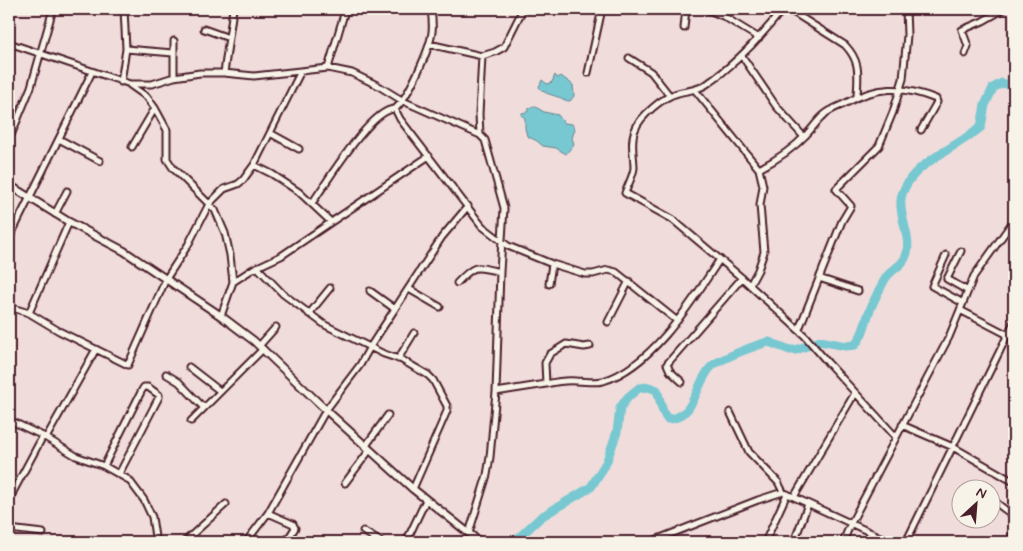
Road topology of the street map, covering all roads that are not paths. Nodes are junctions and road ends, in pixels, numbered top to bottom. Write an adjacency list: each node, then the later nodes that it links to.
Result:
1 (53, 9): 23 (street)
2 (124, 9): 21 (street)
3 (233, 9): 16 (street)
4 (344, 9): 28 (street)
5 (431, 9): 20 (street)
6 (523, 9): 25 (street)
7 (602, 9): 32 (street)
8 (686, 9): 15 (street)
9 (706, 9): 17 (street)
10 (783, 9): 17 (street)
11 (788, 9): 39 (street)
12 (906, 9): 36 (street)
13 (1004, 9): 24 (street)
14 (204, 28): 16 (street)
15 (684, 28)
16 (229, 38): 31 (street)
17 (758, 38): 26 (street)
18 (174, 41): 22 (street)
19 (9, 43): 23 (street)
20 (429, 44): 25 (street); 40 (street)
21 (126, 49): 22 (street); 34 (street)
22 (173, 52): 33 (street)
23 (41, 53): 30 (street); 47 (street)
24 (965, 54)
25 (482, 56): 45 (street)
26 (742, 56): 37 (street); 46 (street)
27 (629, 58): 38 (street)
28 (328, 68): 29 (street); 40 (street)
29 (301, 71): 31 (street); 44 (street)
30 (92, 72): 34 (street); 48 (street)
31 (224, 73): 33 (street)
32 (588, 73)
33 (174, 77): 35 (street)
34 (121, 82): 35 (street)
35 (130, 84): 41 (street)
36 (900, 89): 39 (street); 43 (street); 74 (street)
37 (695, 90): 38 (street); 54 (street)
38 (670, 96): 69 (street)
39 (857, 96): 46 (street)
40 (403, 101): 42 (street); 45 (street)
41 (154, 108): 49 (street); 59 (street)
42 (395, 109): 51 (street); 58 (street)
43 (921, 130)
44 (270, 133): 50 (street); 53 (street)
45 (480, 135): 66 (street)
46 (804, 137): 54 (street)
47 (9, 140)
48 (59, 140): 52 (street); 57 (street)
49 (132, 147)
50 (299, 150)
51 (429, 156): 60 (street); 64 (street)
52 (100, 161)
53 (254, 165): 58 (street); 59 (street)
54 (759, 169): 80 (street)
55 (9, 185): 57 (street)
56 (67, 191): 61 (street)
57 (28, 198): 61 (street); 65 (street)
58 (312, 203): 64 (street)
59 (209, 204): 75 (street); 77 (street)
60 (468, 206): 66 (street); 82 (street)
61 (55, 214): 63 (street)
62 (1014, 220): 84 (street)
63 (69, 222): 75 (street); 91 (street)
64 (331, 222): 71 (street)
65 (9, 239)
66 (502, 241): 70 (street); 72 (street)
67 (961, 251): 84 (street)
68 (946, 255): 86 (street)
69 (720, 259): 73 (street); 94 (street)
70 (552, 264): 76 (street); 79 (street)
71 (257, 267): 77 (street); 92 (street)
72 (500, 272): 78 (street); 112 (street)
73 (742, 278): 80 (street); 109 (street)
74 (819, 278): 85 (street); 98 (street)
75 (166, 279): 93 (street); 105 (street)
76 (629, 281): 94 (street); 95 (street)
77 (233, 282): 93 (street)
78 (457, 283)
79 (549, 284)
80 (750, 285): 98 (street)
81 (330, 288): 92 (street)
82 (409, 289): 88 (street); 89 (street)
83 (370, 291): 89 (street)
84 (968, 291): 86 (street)
85 (858, 292)
86 (963, 303): 90 (street)
87 (9, 307): 91 (street)
88 (440, 307)
89 (395, 309): 104 (street)
90 (960, 310): 100 (street); 120 (street)
91 (29, 313): 105 (street)
92 (309, 314): 104 (street)
93 (221, 316): 103 (street)
94 (676, 320): 110 (street)
95 (608, 322)
96 (1014, 322): 100 (street)
97 (276, 327): 103 (street)
98 (799, 329): 113 (street)
99 (414, 333): 106 (street)
100 (1008, 335): 101 (street); 123 (street)
101 (1014, 338)
102 (590, 346): 110 (street)
103 (261, 347): 111 (street); 115 (street)
104 (370, 347): 106 (street); 115 (street)
105 (96, 349): 121 (street)
106 (398, 359): 129 (street)
107 (189, 367): 111 (street)
108 (166, 374): 114 (street)
109 (682, 382)
110 (546, 384): 112 (street)
111 (220, 391): 114 (street)
112 (496, 392): 143 (street)
113 (854, 393): 122 (street); 131 (street)
114 (203, 407): 119 (street)
115 (326, 410): 124 (street); 137 (street)
116 (730, 412): 130 (street)
117 (388, 415): 124 (street)
118 (9, 420): 121 (street)
119 (191, 421)
120 (902, 425): 122 (street); 123 (street)
121 (45, 437): 125 (street); 133 (street)
122 (896, 437): 139 (street)
123 (953, 448): 127 (street); 157 (street)
124 (367, 449): 128 (street); 129 (street)
125 (104, 466): 126 (street); 126 (street)
126 (119, 474): 145 (street)
127 (1014, 482)
128 (345, 483)
129 (413, 489): 132 (street)
130 (785, 494): 131 (street); 152 (street); 153 (street)
131 (794, 497): 135 (street)
132 (426, 500): 143 (street); 150 (street)
133 (9, 503)
134 (226, 504): 146 (street)
135 (808, 504): 139 (street); 154 (street)
136 (1000, 504): 138 (street)
137 (268, 513): 147 (street); 148 (street)
138 (1014, 515)
139 (850, 525): 155 (street); 156 (street)
140 (9, 529): 142 (street)
141 (363, 531): 149 (street)
142 (42, 533)
143 (469, 533): 151 (street)
144 (1014, 533): 158 (street)
145 (155, 541)
146 (184, 542)
147 (246, 542)
148 (286, 542)
149 (381, 542)
150 (406, 542)
151 (480, 542)
152 (650, 542)
153 (764, 542)
154 (794, 542)
155 (843, 542)
156 (891, 542)
157 (906, 542)
158 (1010, 542)

